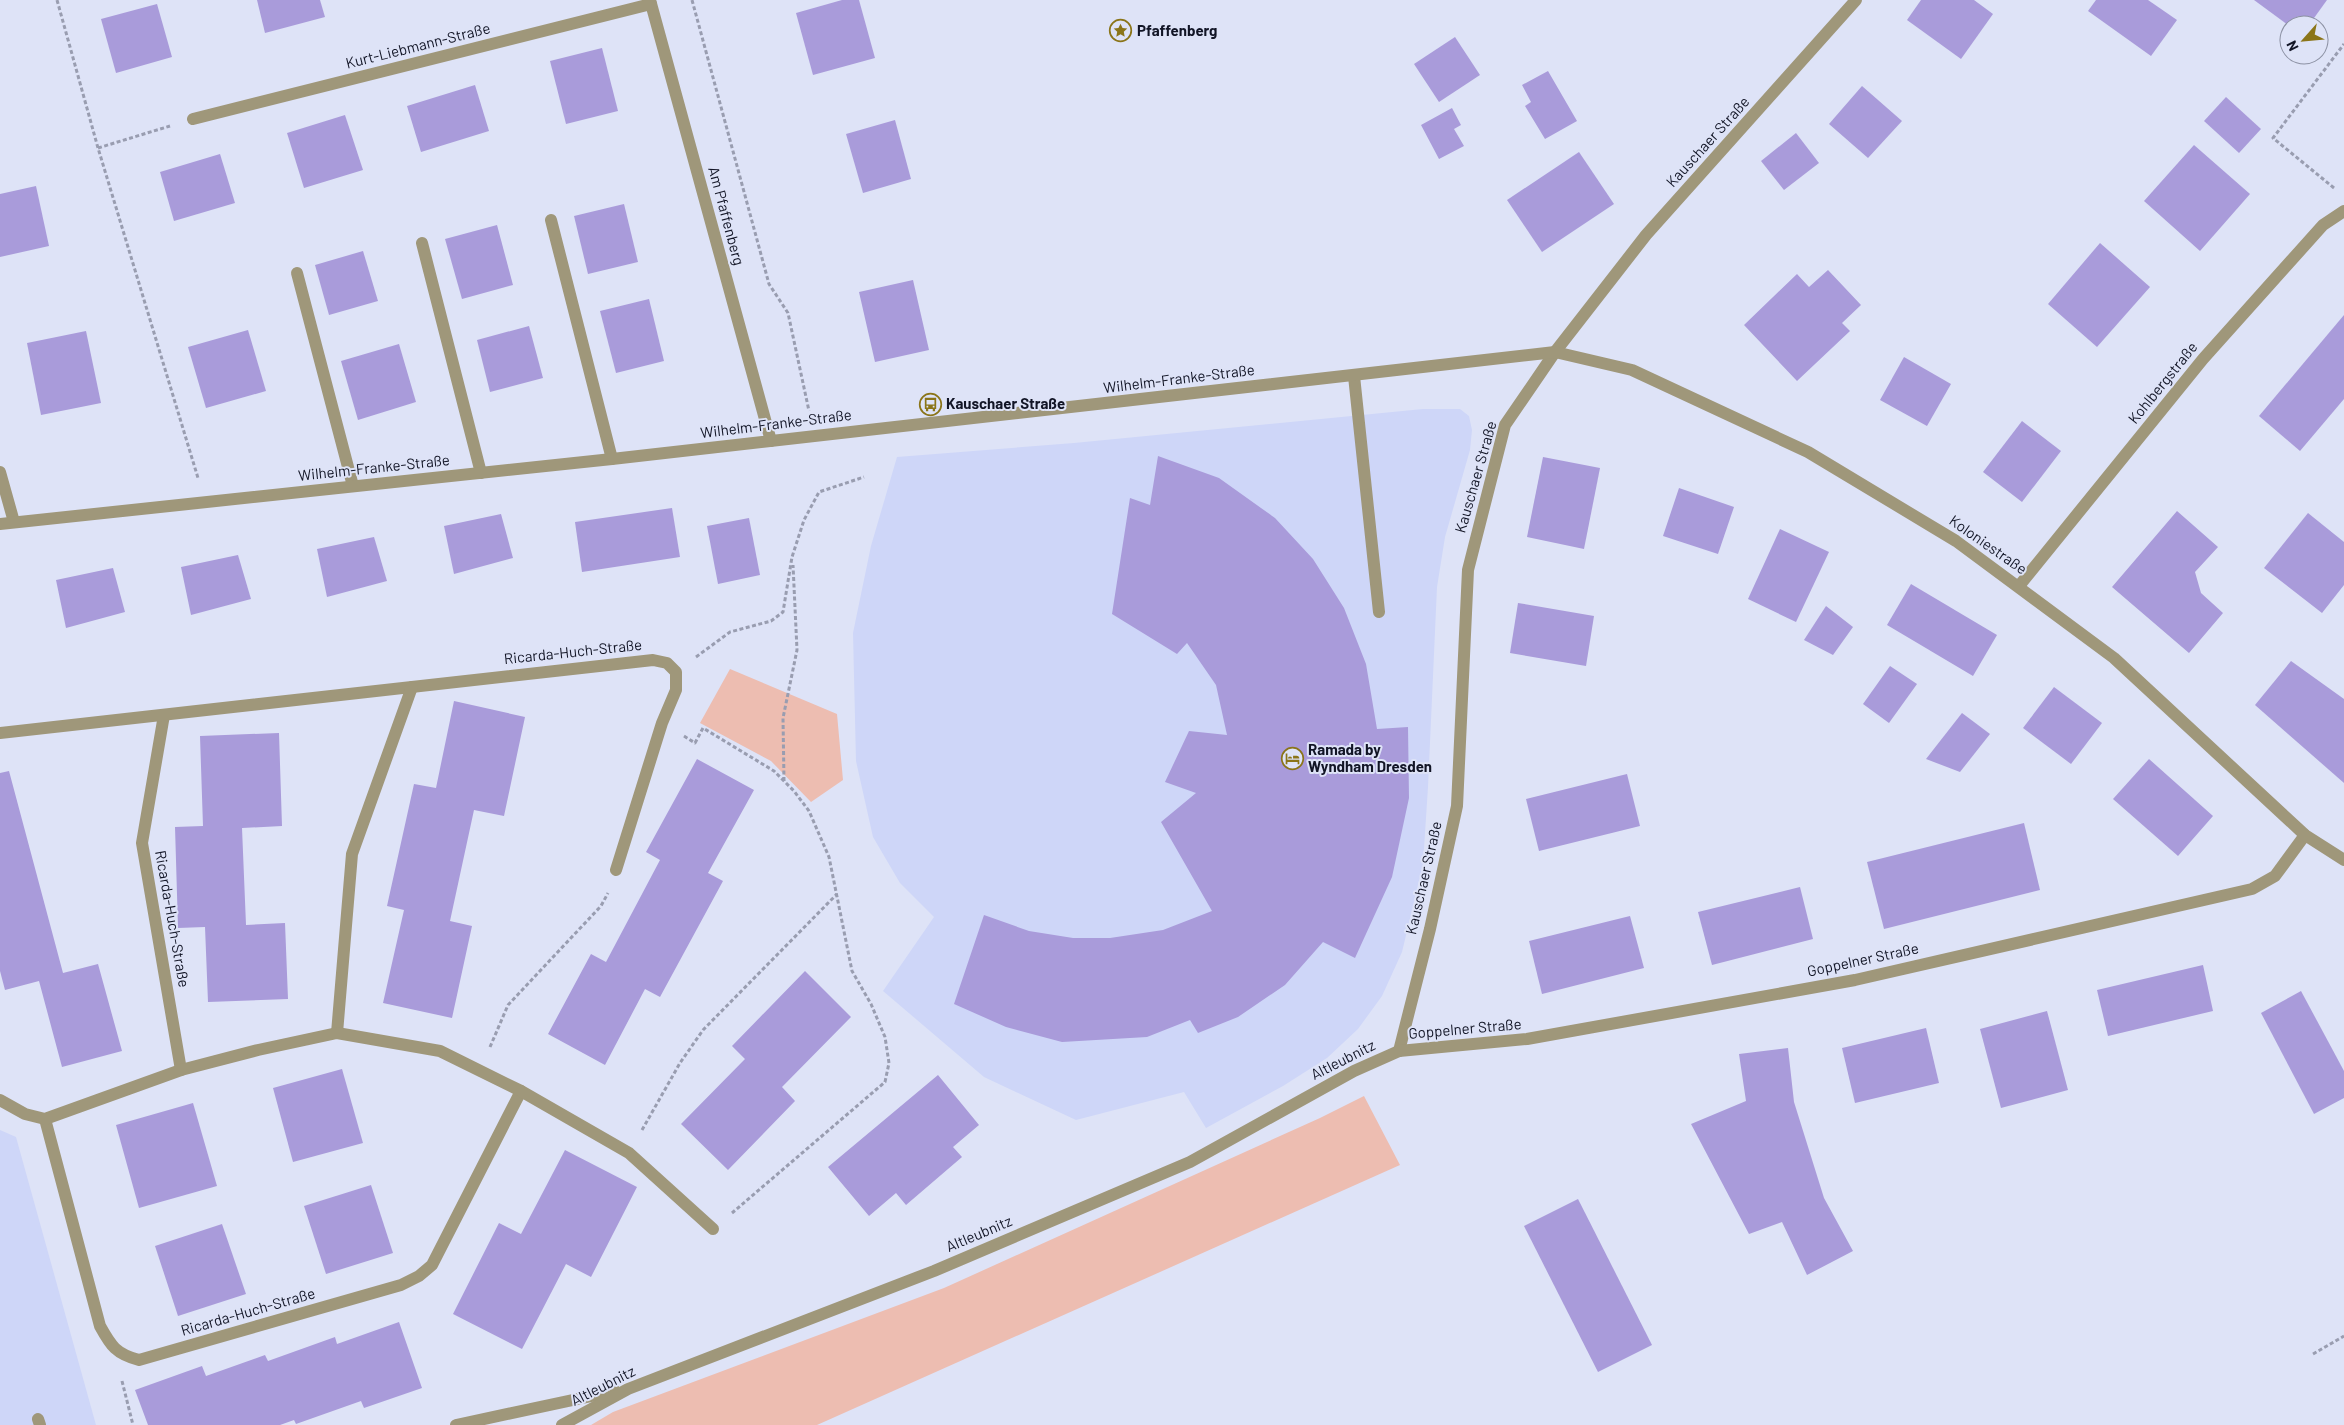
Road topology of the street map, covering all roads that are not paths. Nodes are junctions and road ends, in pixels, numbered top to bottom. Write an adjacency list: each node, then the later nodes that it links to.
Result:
1 (1856, 0): 8 (street, Kauschaer Straße)
2 (650, 2): 3 (street, Kurt-Liebmann-Straße); 10 (street, Am Pfaffenberg)
3 (193, 119)
4 (2344, 211): 17 (street, Kohlbergstraße)
5 (551, 220): 11 (street)
6 (422, 242): 13 (street)
7 (297, 273): 14 (street)
8 (1555, 352): 9 (street, Wilhelm-Franke-Straße); 17 (street, Koloniestraße); 26 (street, Kauschaer Straße)
9 (1354, 376): 10 (street, Wilhelm-Franke-Straße); 18 (street)
10 (771, 441): 11 (street, Wilhelm-Franke-Straße)
11 (612, 459): 13 (street, Wilhelm-Franke-Straße)
12 (0, 472): 15 (street)
13 (481, 473): 14 (street, Wilhelm-Franke-Straße)
14 (353, 486): 15 (street, Wilhelm-Franke-Straße)
15 (14, 522): 16 (street, Wilhelm-Franke-Straße)
16 (0, 524)
17 (2019, 586): 22 (street, Koloniestraße)
18 (1379, 612)
19 (412, 687): 20 (street, Ricarda-Huch-Straße); 24 (street, Ricarda-Huch-Straße); 25 (street)
20 (164, 715): 21 (street, Ricarda-Huch-Straße); 27 (street, Ricarda-Huch-Straße)
21 (0, 734)
22 (2305, 835): 23 (street, Koloniestraße); 26 (street, Goppelner Straße)
23 (2344, 861)
24 (616, 870)
25 (337, 1033): 27 (street); 28 (street)
26 (1399, 1051): 32 (street, Altleubnitz)
27 (181, 1070): 30 (street)
28 (521, 1090): 30 (street, Ricarda-Huch-Straße); 31 (street)
29 (0, 1100): 30 (street)
30 (46, 1119)
31 (713, 1229)
32 (628, 1389): 35 (street); 36 (street, Altleubnitz)
33 (36, 1425): 34 (street)
34 (40, 1425)
35 (456, 1425)
36 (562, 1425)

